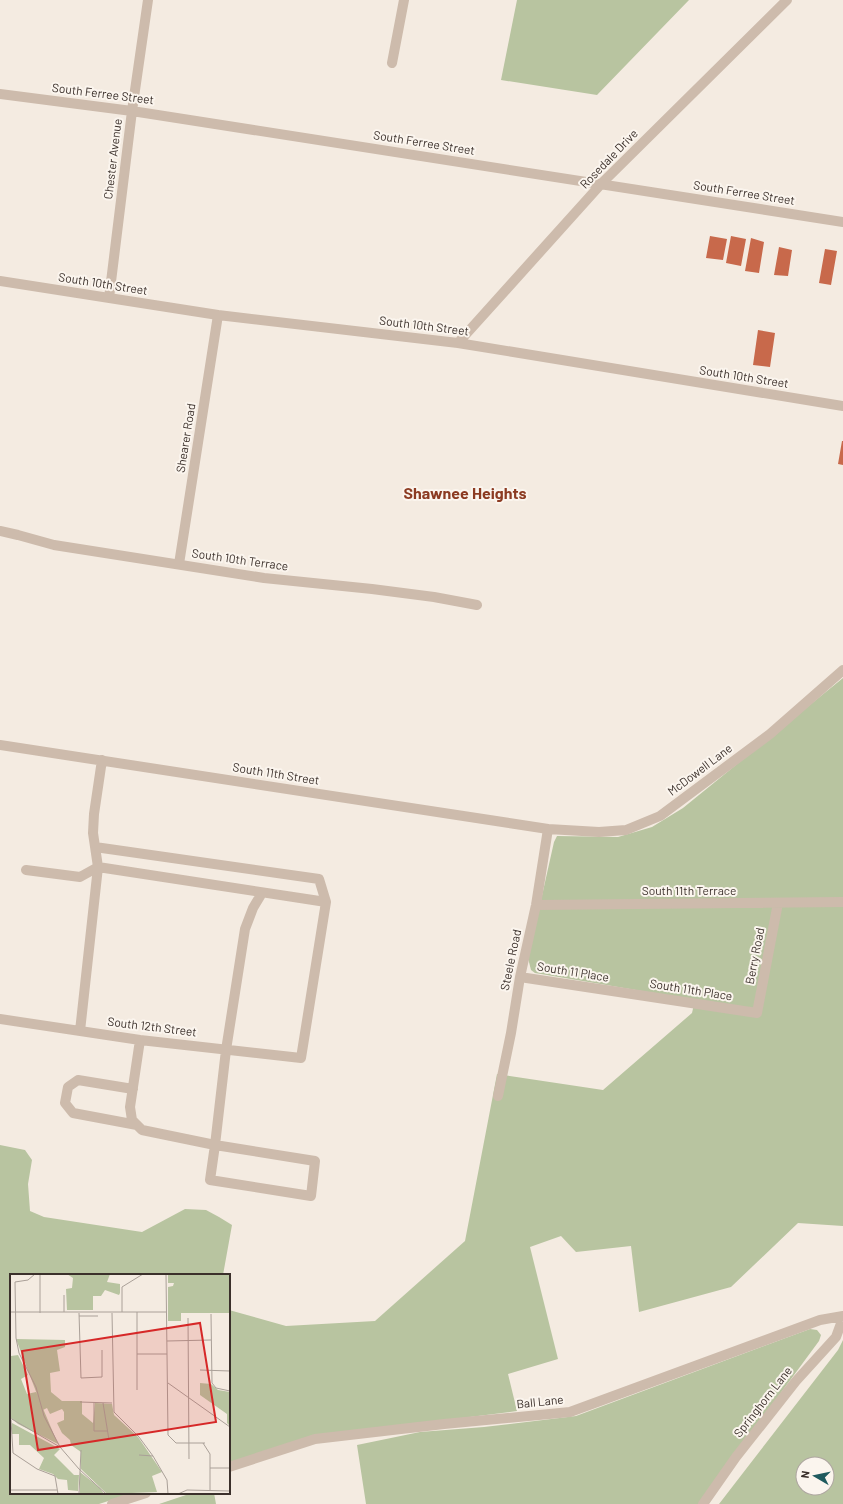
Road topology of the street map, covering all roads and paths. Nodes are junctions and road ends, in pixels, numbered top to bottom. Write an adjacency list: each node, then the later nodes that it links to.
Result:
1 (148, 0): 6 (street, Chester Avenue)
2 (404, 0): 4 (street)
3 (787, 0): 7 (street, Rosedale Drive)
4 (392, 63)
5 (0, 94): 6 (street, South Ferree Street)
6 (132, 111): 7 (street, South Ferree Street); 10 (street, Chester Avenue)
7 (602, 183): 8 (street, South Ferree Street); 12 (street, Rosedale Drive)
8 (843, 222)
9 (0, 281): 10 (street, South 10th Street)
10 (108, 298): 11 (street, South 10th Street)
11 (218, 315): 12 (street, South 10th Street); 15 (street, Shearer Road)
12 (458, 343): 13 (street, South 10th Street)
13 (843, 406)
14 (0, 531): 15 (street, South 10th Terrace)
15 (179, 564): 16 (street, South 10th Terrace)
16 (477, 605)
17 (843, 670): 20 (street, McDowell Lane)
18 (0, 745): 19 (street, South 11th Street)
19 (102, 760): 20 (street, South 11th Street); 21 (street)
20 (548, 829): 28 (street, Steele Road)
21 (95, 847): 22 (street); 25 (street)
22 (98, 867): 23 (street); 24 (street); 33 (street)
23 (26, 870)
24 (262, 893): 25 (street); 35 (street)
25 (326, 902): 35 (street, South 12th Street)
26 (843, 902): 27 (street, South 11th Terrace)
27 (778, 903): 28 (street, South 11th Terrace); 31 (street, Berry Road)
28 (536, 905): 29 (street, Steele Road)
29 (520, 977): 30 (street, South 11 Place); 37 (street, Steele Road)
30 (622, 993): 31 (street, South 11th Place)
31 (757, 1013)
32 (0, 1019): 33 (street, South 12th Street)
33 (80, 1031): 34 (street, South 12th Street)
34 (140, 1040): 35 (street, South 12th Street); 36 (street)
35 (226, 1050): 39 (street)
36 (133, 1089): 38 (street); 38 (street)
37 (498, 1096)
38 (137, 1125): 39 (street)
39 (215, 1145): 39 (street)
40 (843, 1317): 41 (street, Ball Lane); 44 (street, Springhorn Lane)
41 (230, 1467)
42 (143, 1494): 43 (street)
43 (112, 1504)
44 (703, 1504)

